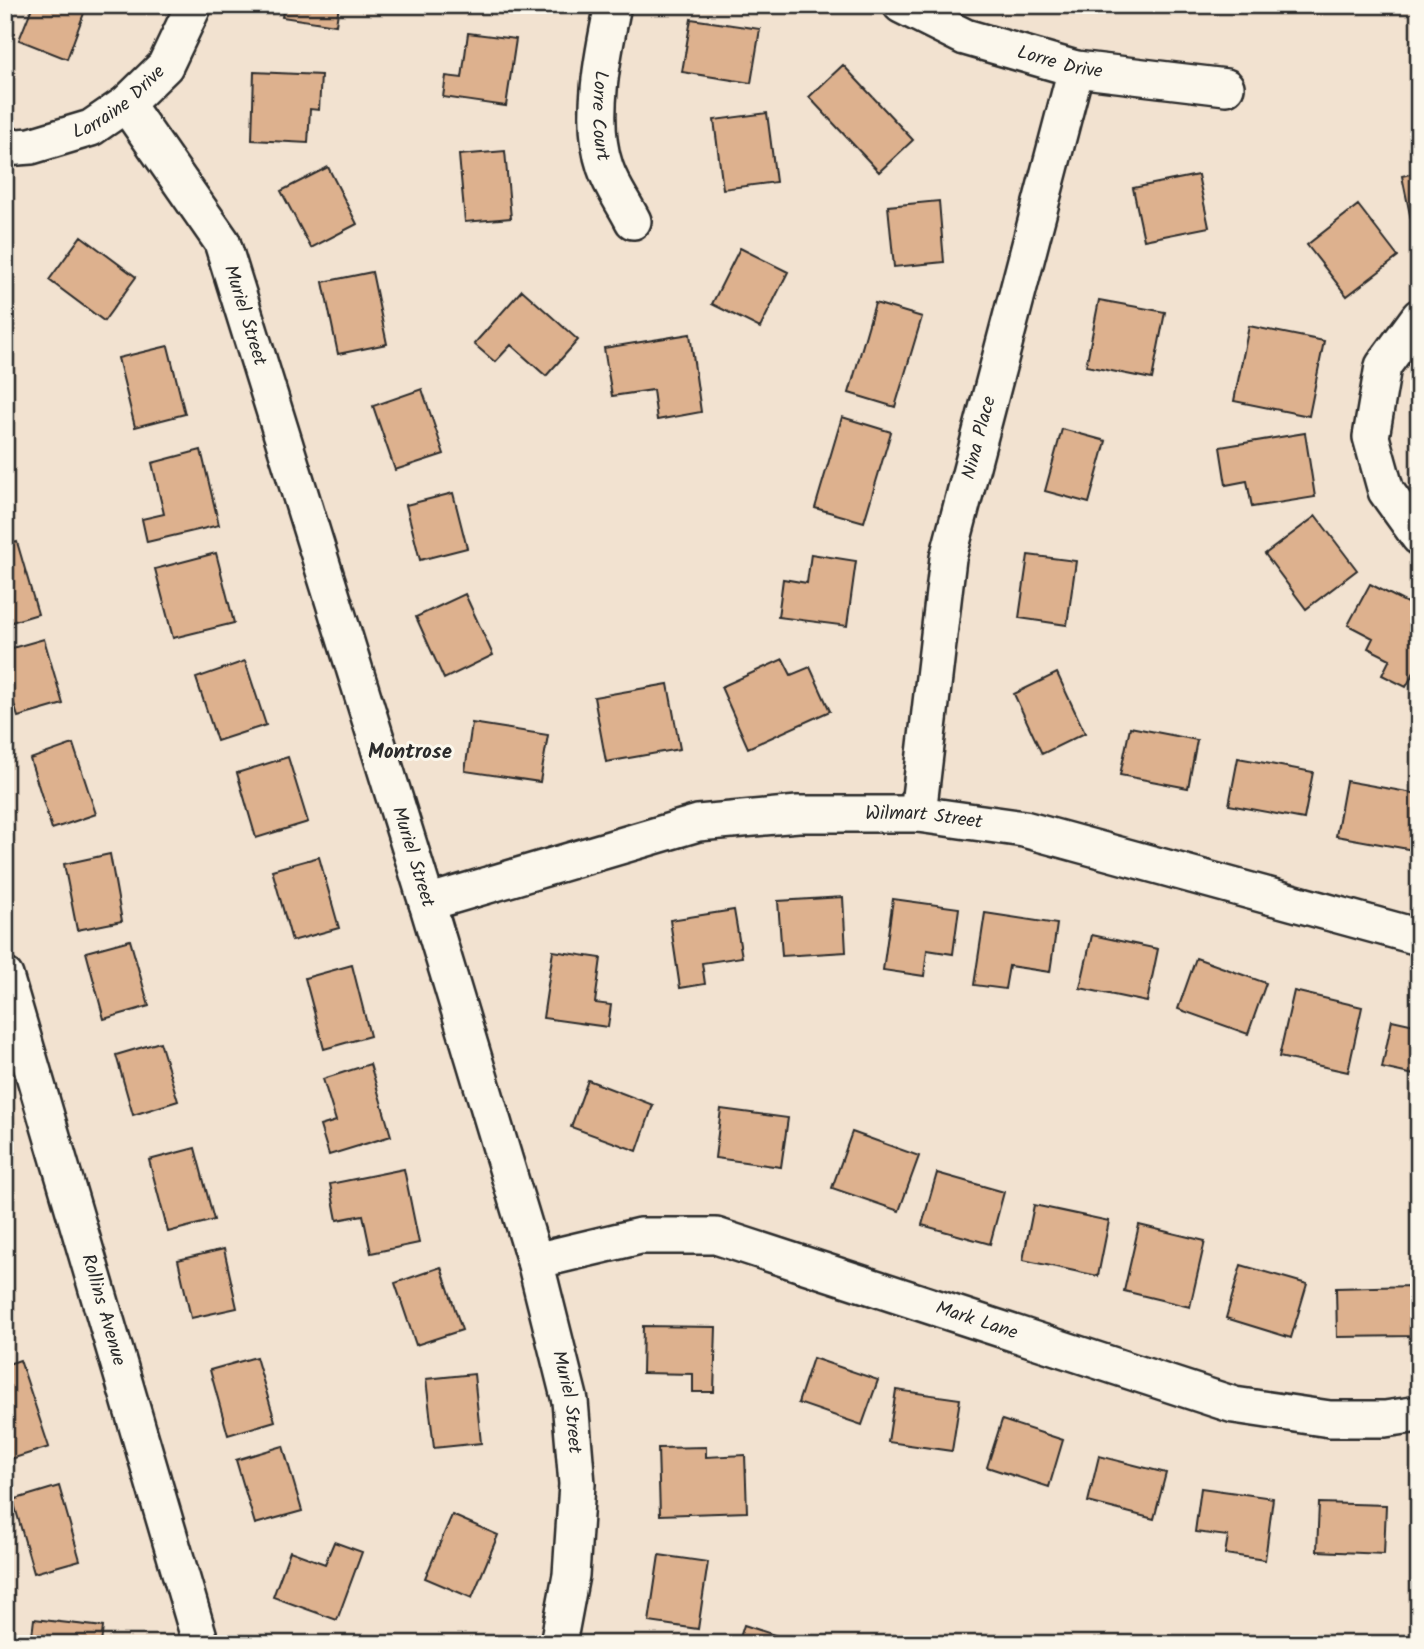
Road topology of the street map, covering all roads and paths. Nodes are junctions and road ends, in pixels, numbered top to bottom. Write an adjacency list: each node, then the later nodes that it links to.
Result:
1 (194, 5): 6 (street, Lorraine Drive)
2 (612, 5): 8 (street, Lorre Court)
3 (901, 5): 4 (street, Lorre Drive)
4 (1076, 69): 5 (street, Lorre Drive); 11 (street, Nina Place)
5 (1226, 87)
6 (125, 104): 7 (street, Lorraine Drive); 12 (street, Muriel Street)
7 (5, 148)
8 (633, 221)
9 (1419, 317): 10 (street)
10 (1419, 537)
11 (918, 814): 12 (street, Wilmart Street); 13 (street, Wilmart Street)
12 (427, 903): 16 (street, Muriel Street)
13 (1419, 937)
14 (5, 976): 15 (street, Rollins Avenue)
15 (12, 1026): 18 (street, Rollins Avenue)
16 (535, 1261): 17 (street, Mark Lane); 19 (street, Muriel Street)
17 (1419, 1414)
18 (201, 1644)
19 (558, 1644)

